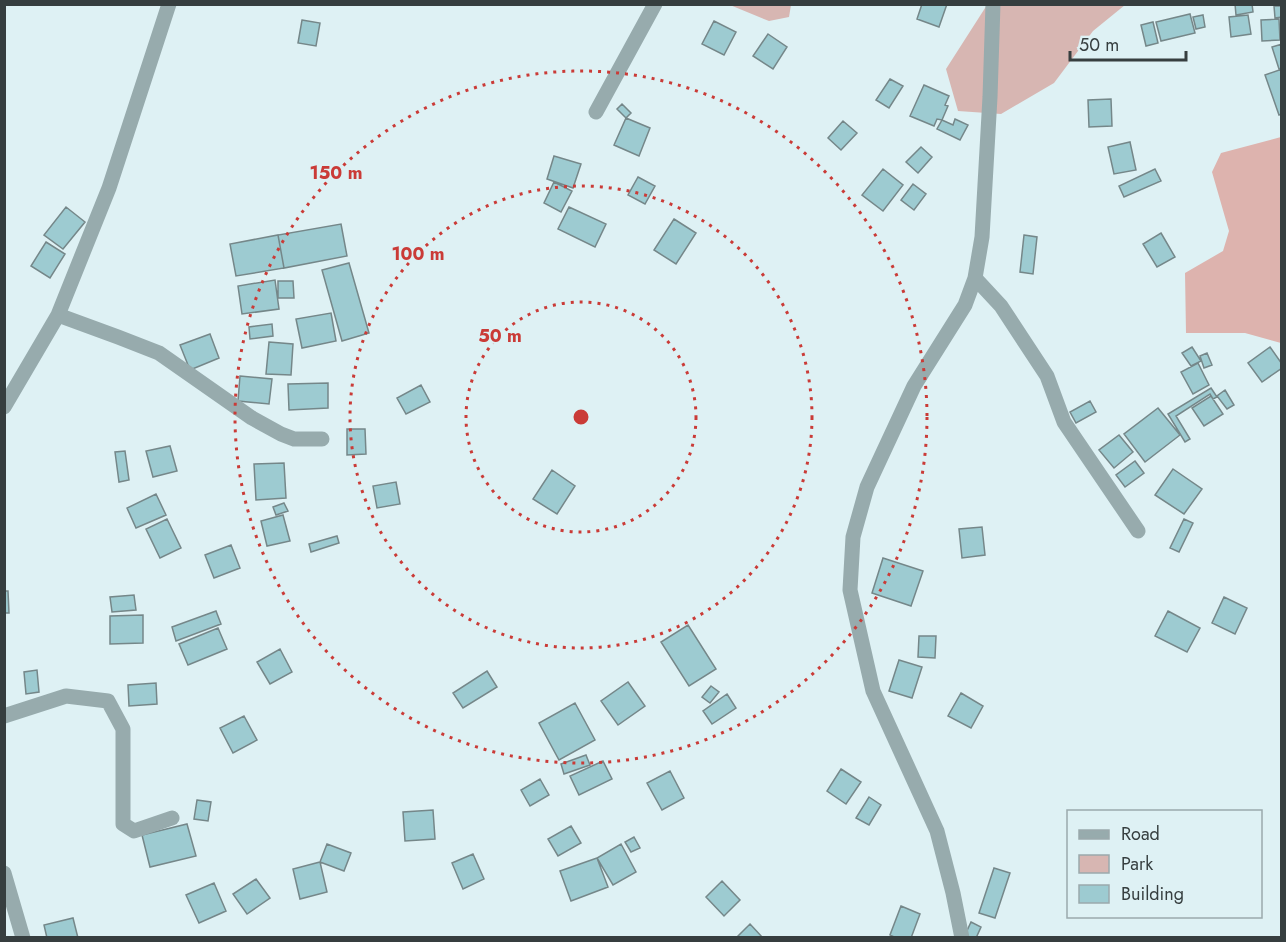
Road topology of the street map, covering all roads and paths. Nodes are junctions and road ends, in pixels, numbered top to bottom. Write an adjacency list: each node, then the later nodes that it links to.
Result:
1 (170, 4): 6 (street)
2 (655, 4): 4 (street)
3 (993, 4): 5 (street)
4 (596, 112)
5 (975, 278): 9 (street); 14 (street)
6 (58, 315): 7 (street); 8 (street)
7 (4, 407)
8 (322, 439)
9 (1138, 531)
10 (4, 716): 11 (street)
11 (172, 818)
12 (4, 873): 13 (street)
13 (23, 938)
14 (962, 938)

